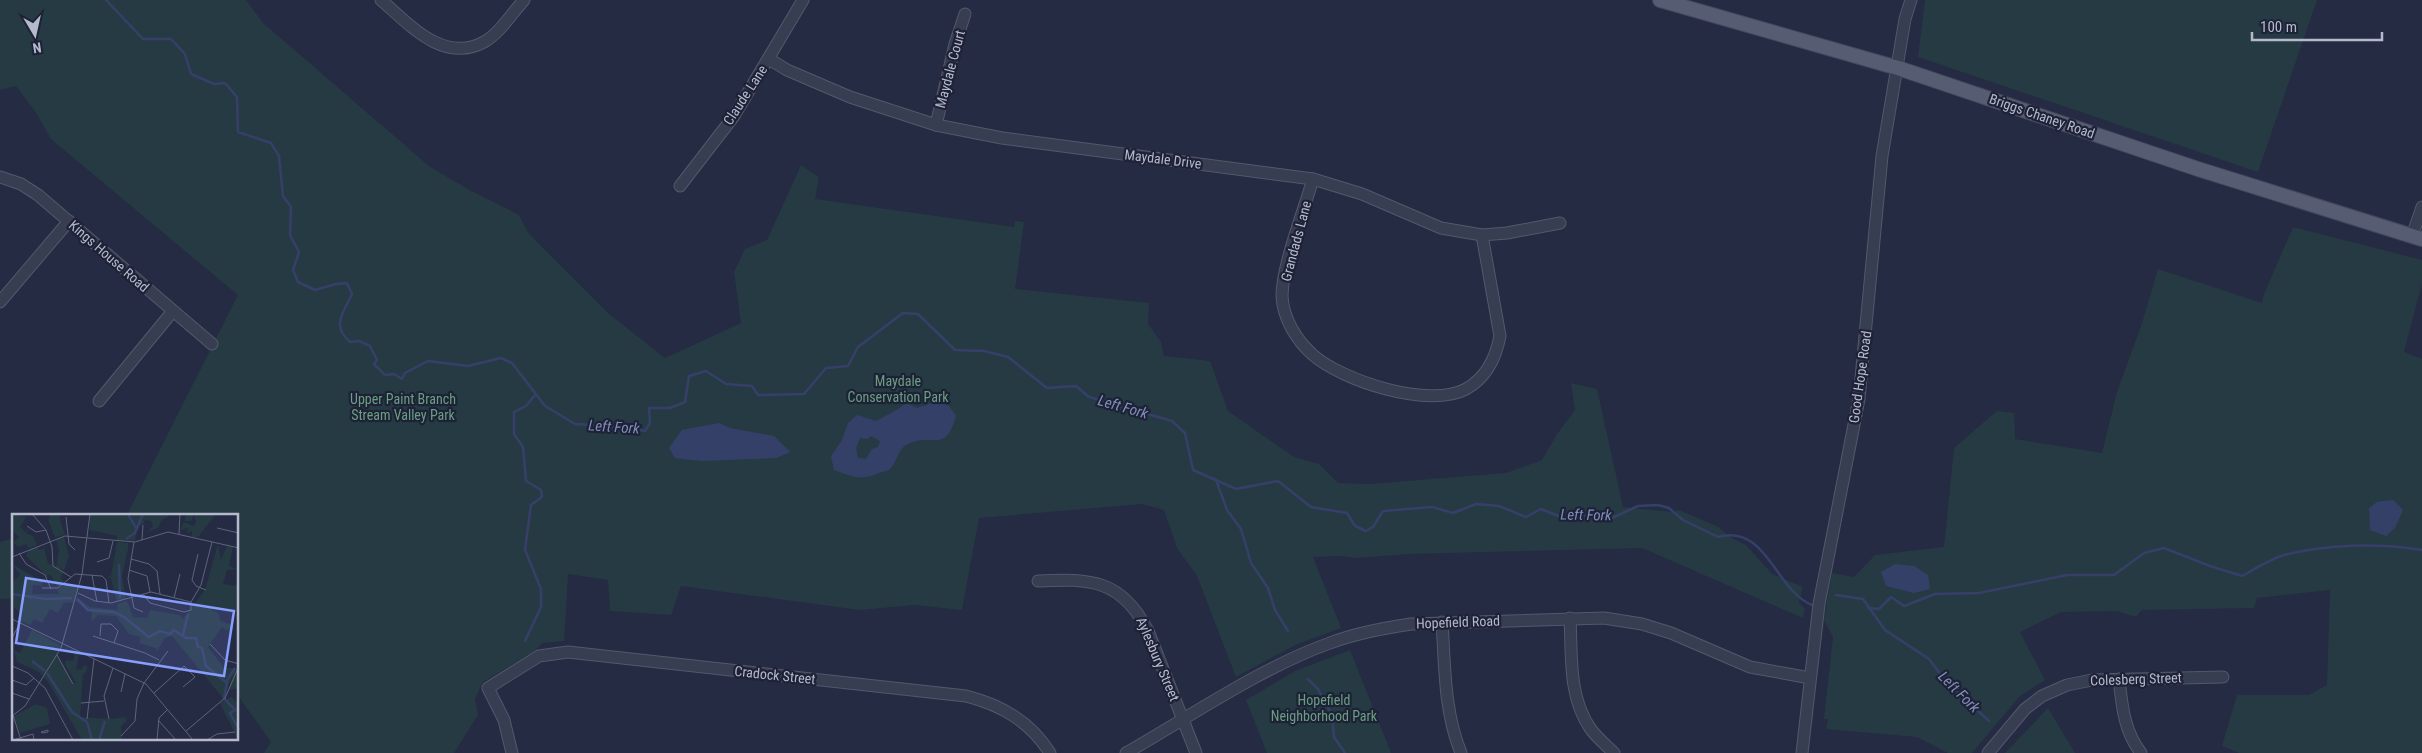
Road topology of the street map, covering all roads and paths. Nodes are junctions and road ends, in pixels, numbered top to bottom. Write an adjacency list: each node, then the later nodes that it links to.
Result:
1 (381, 0): 2 (street)
2 (524, 0)
3 (804, 0): 7 (street, Claude Lane)
4 (1660, 0): 8 (main road, Briggs Chaney Road)
5 (1911, 0): 8 (street, Good Hope Road)
6 (965, 14): 9 (street, Maydale Court)
7 (769, 59): 9 (street, Maydale Drive); 12 (street, Claude Lane)
8 (1898, 68): 17 (main road, Briggs Chaney Road); 26 (street, Good Hope Road)
9 (936, 125): 11 (street, Maydale Drive)
10 (0, 177): 14 (street, Kings House Road)
11 (1313, 179): 16 (street, Maydale Drive); 16 (street, Grandads Lane)
12 (680, 186)
13 (2422, 207): 17 (street)
14 (69, 221): 18 (street); 19 (street, Kings House Road)
15 (1560, 223): 16 (street, Maydale Drive)
16 (1482, 235)
17 (2417, 238)
18 (0, 302)
19 (173, 311): 20 (street, Kings House Road); 21 (street)
20 (212, 344)
21 (99, 401)
22 (1038, 581): 28 (street, Aylesbury Street)
23 (1570, 618): 24 (street, Hopefield Road); 26 (street, Hopefield Road); 34 (street)
24 (1442, 622): 28 (street, Hopefield Road); 33 (street)
25 (2223, 677): 27 (street, Colesberg Street)
26 (1810, 678): 35 (street, Good Hope Road)
27 (2119, 679): 36 (street, Colesberg Street); 37 (street)
28 (1183, 720): 31 (street, Hopefield Road); 32 (street, Aylesbury Street)
29 (512, 753): 30 (street, Cradock Street)
30 (1050, 753)
31 (1126, 753)
32 (1196, 753)
33 (1461, 753)
34 (1614, 753)
35 (1802, 753)
36 (1988, 753)
37 (2141, 753)

